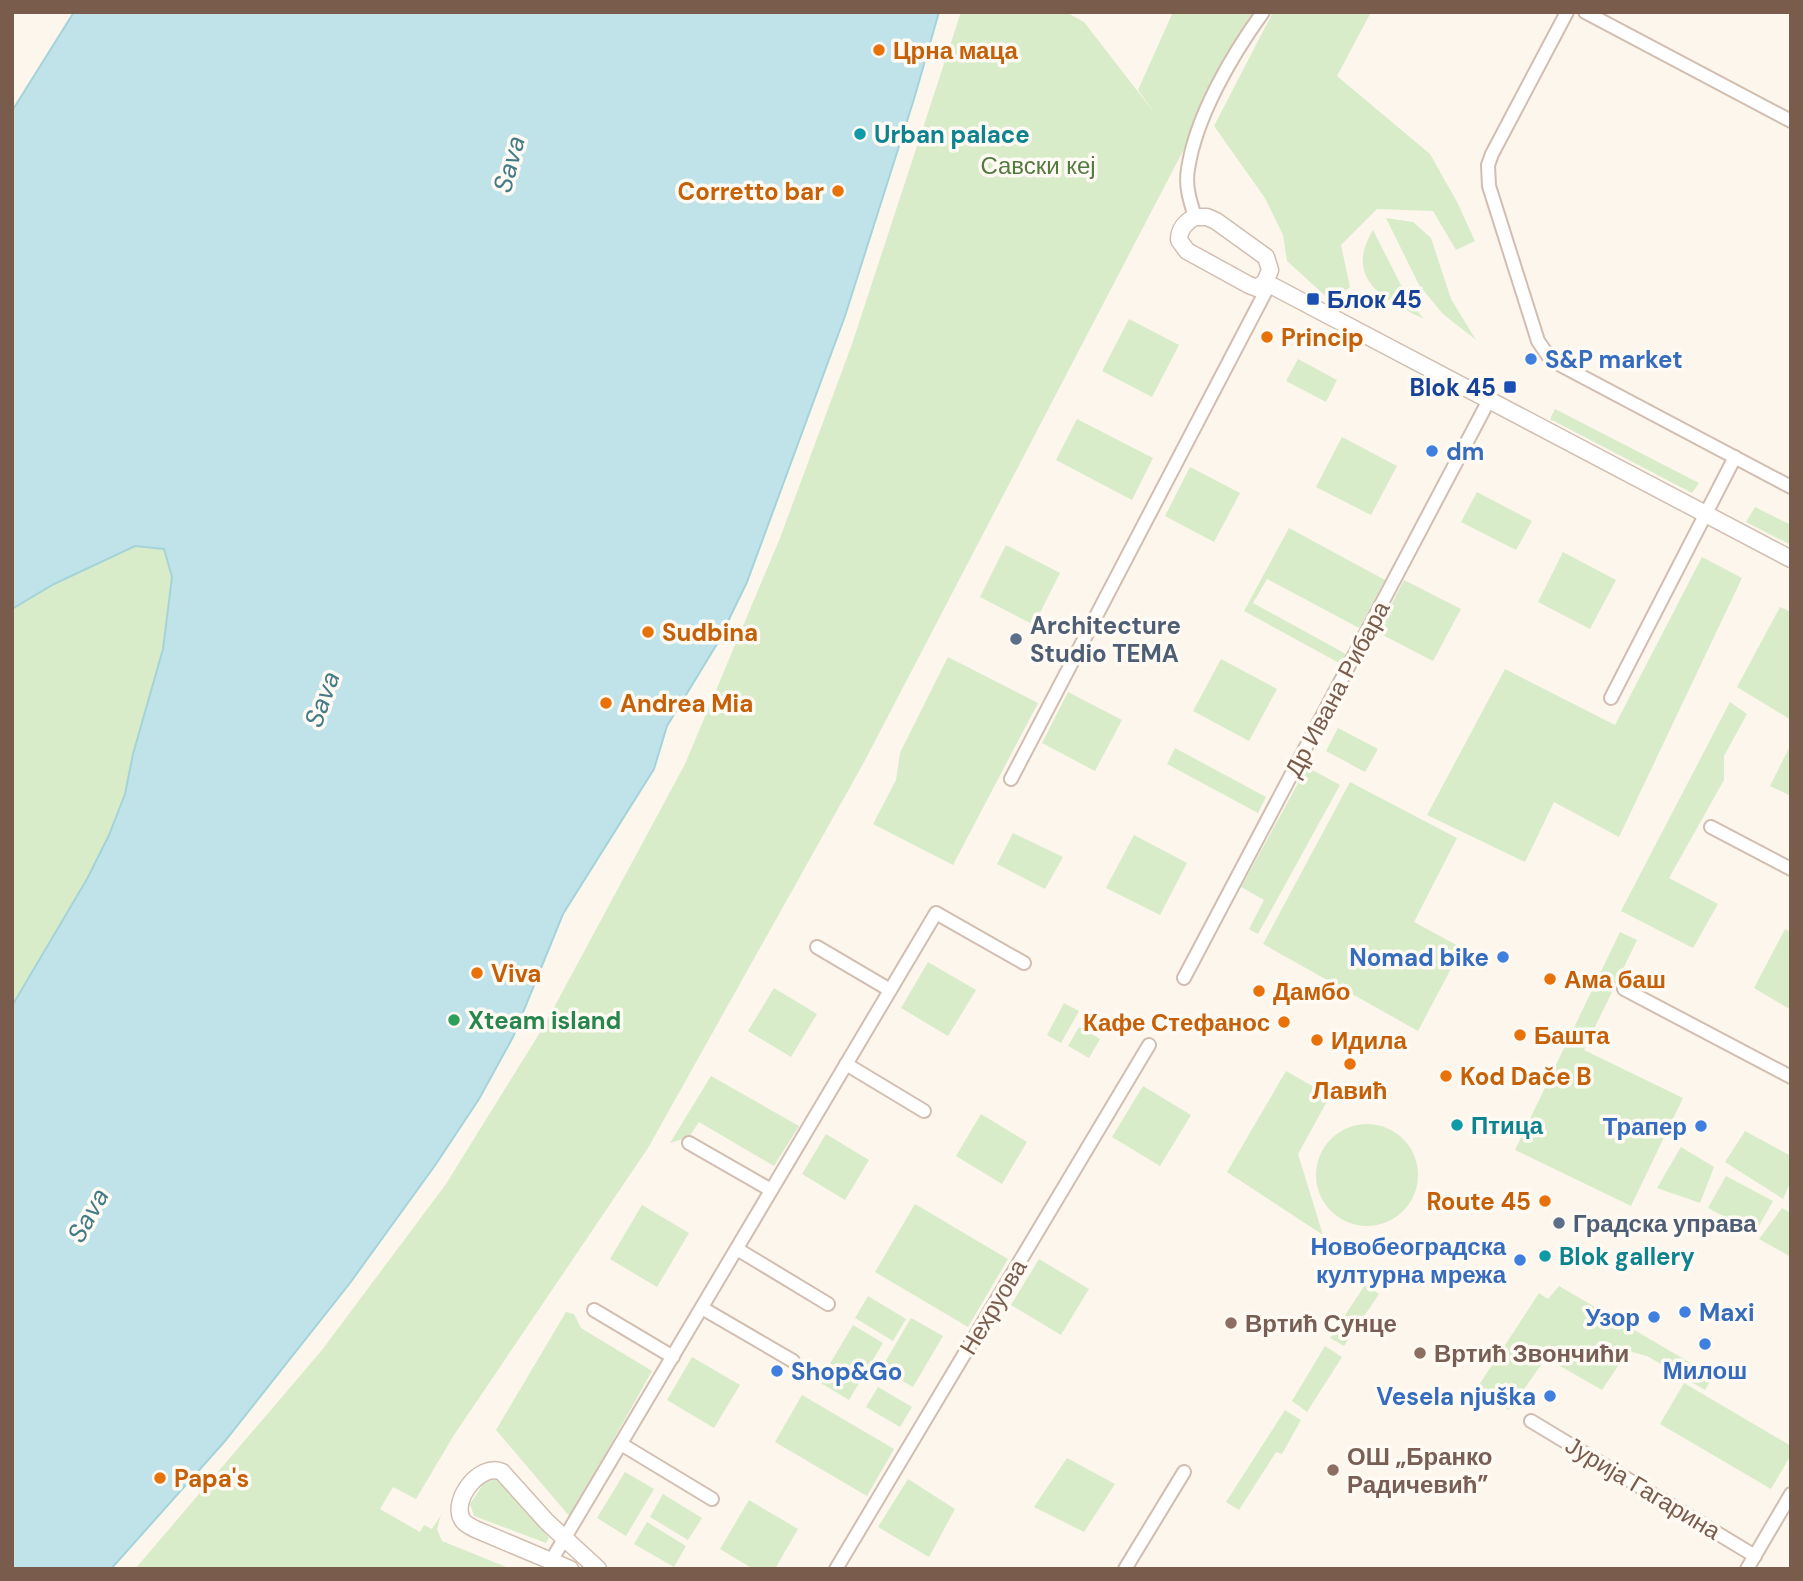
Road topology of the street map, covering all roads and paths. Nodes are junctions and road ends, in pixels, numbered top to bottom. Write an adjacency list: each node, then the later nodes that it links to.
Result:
1 (1264, 12): 5 (street)
2 (1567, 12): 8 (street)
3 (1585, 12): 4 (street)
4 (1791, 121)
5 (1195, 217): 6 (street); 6 (street)
6 (1267, 284): 7 (street); 13 (street)
7 (1489, 400): 10 (street); 18 (street, Др Ивана Рибара)
8 (1735, 457): 9 (street); 10 (street)
9 (1791, 487)
10 (1705, 515): 11 (street); 12 (street)
11 (1791, 559)
12 (1611, 698)
13 (1011, 779)
14 (1711, 827): 15 (street)
15 (1791, 869)
16 (817, 947): 20 (street)
17 (1024, 963): 20 (street)
18 (1184, 978)
19 (1624, 989): 23 (street)
20 (890, 990): 22 (street)
21 (1149, 1045): 43 (street, Нехруова)
22 (846, 1064): 24 (street); 26 (street)
23 (1791, 1077)
24 (925, 1111)
25 (689, 1143): 26 (street)
26 (771, 1190): 27 (street)
27 (737, 1249): 28 (street); 29 (street)
28 (828, 1304)
29 (702, 1308): 31 (street); 32 (street)
30 (594, 1310): 31 (street)
31 (673, 1357): 34 (street)
32 (793, 1362)
33 (1531, 1421): 39 (street, Јурија Гагарина)
34 (621, 1444): 37 (street); 38 (street)
35 (1184, 1472): 44 (street)
36 (1791, 1494): 39 (street)
37 (712, 1499)
38 (564, 1539): 40 (street); 40 (street); 42 (street)
39 (1755, 1556): 45 (street)
40 (551, 1561): 41 (street)
41 (570, 1569)
42 (598, 1569)
43 (836, 1569)
44 (1125, 1569)
45 (1747, 1569)

